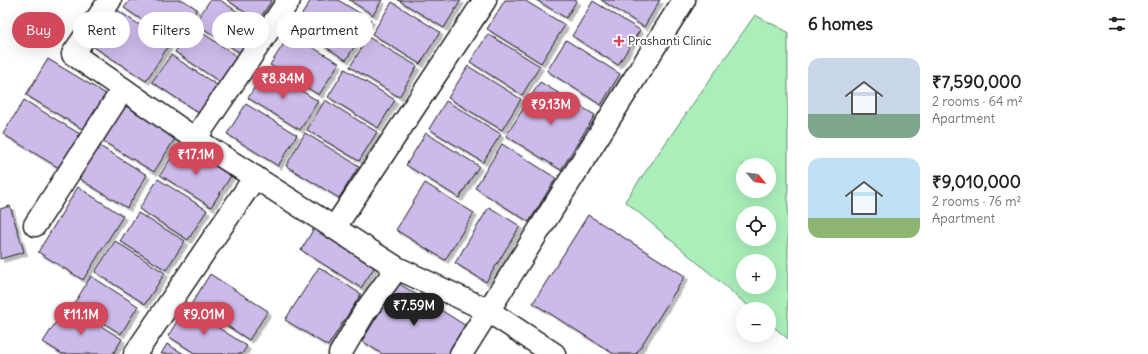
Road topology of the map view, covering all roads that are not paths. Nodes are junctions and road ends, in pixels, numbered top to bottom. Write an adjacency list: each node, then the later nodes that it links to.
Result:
1 (110, 0): 5 (street)
2 (289, 0): 6 (street)
3 (485, 0): 9 (street)
4 (684, 0): 11 (street)
5 (123, 89): 6 (street); 8 (street)
6 (195, 139): 7 (street)
7 (255, 177): 9 (street); 12 (street)
8 (36, 225)
9 (335, 227): 10 (street)
10 (397, 268): 11 (street); 13 (street)
11 (487, 310): 14 (street); 15 (street)
12 (135, 354)
13 (340, 354)
14 (461, 354)
15 (554, 354)

